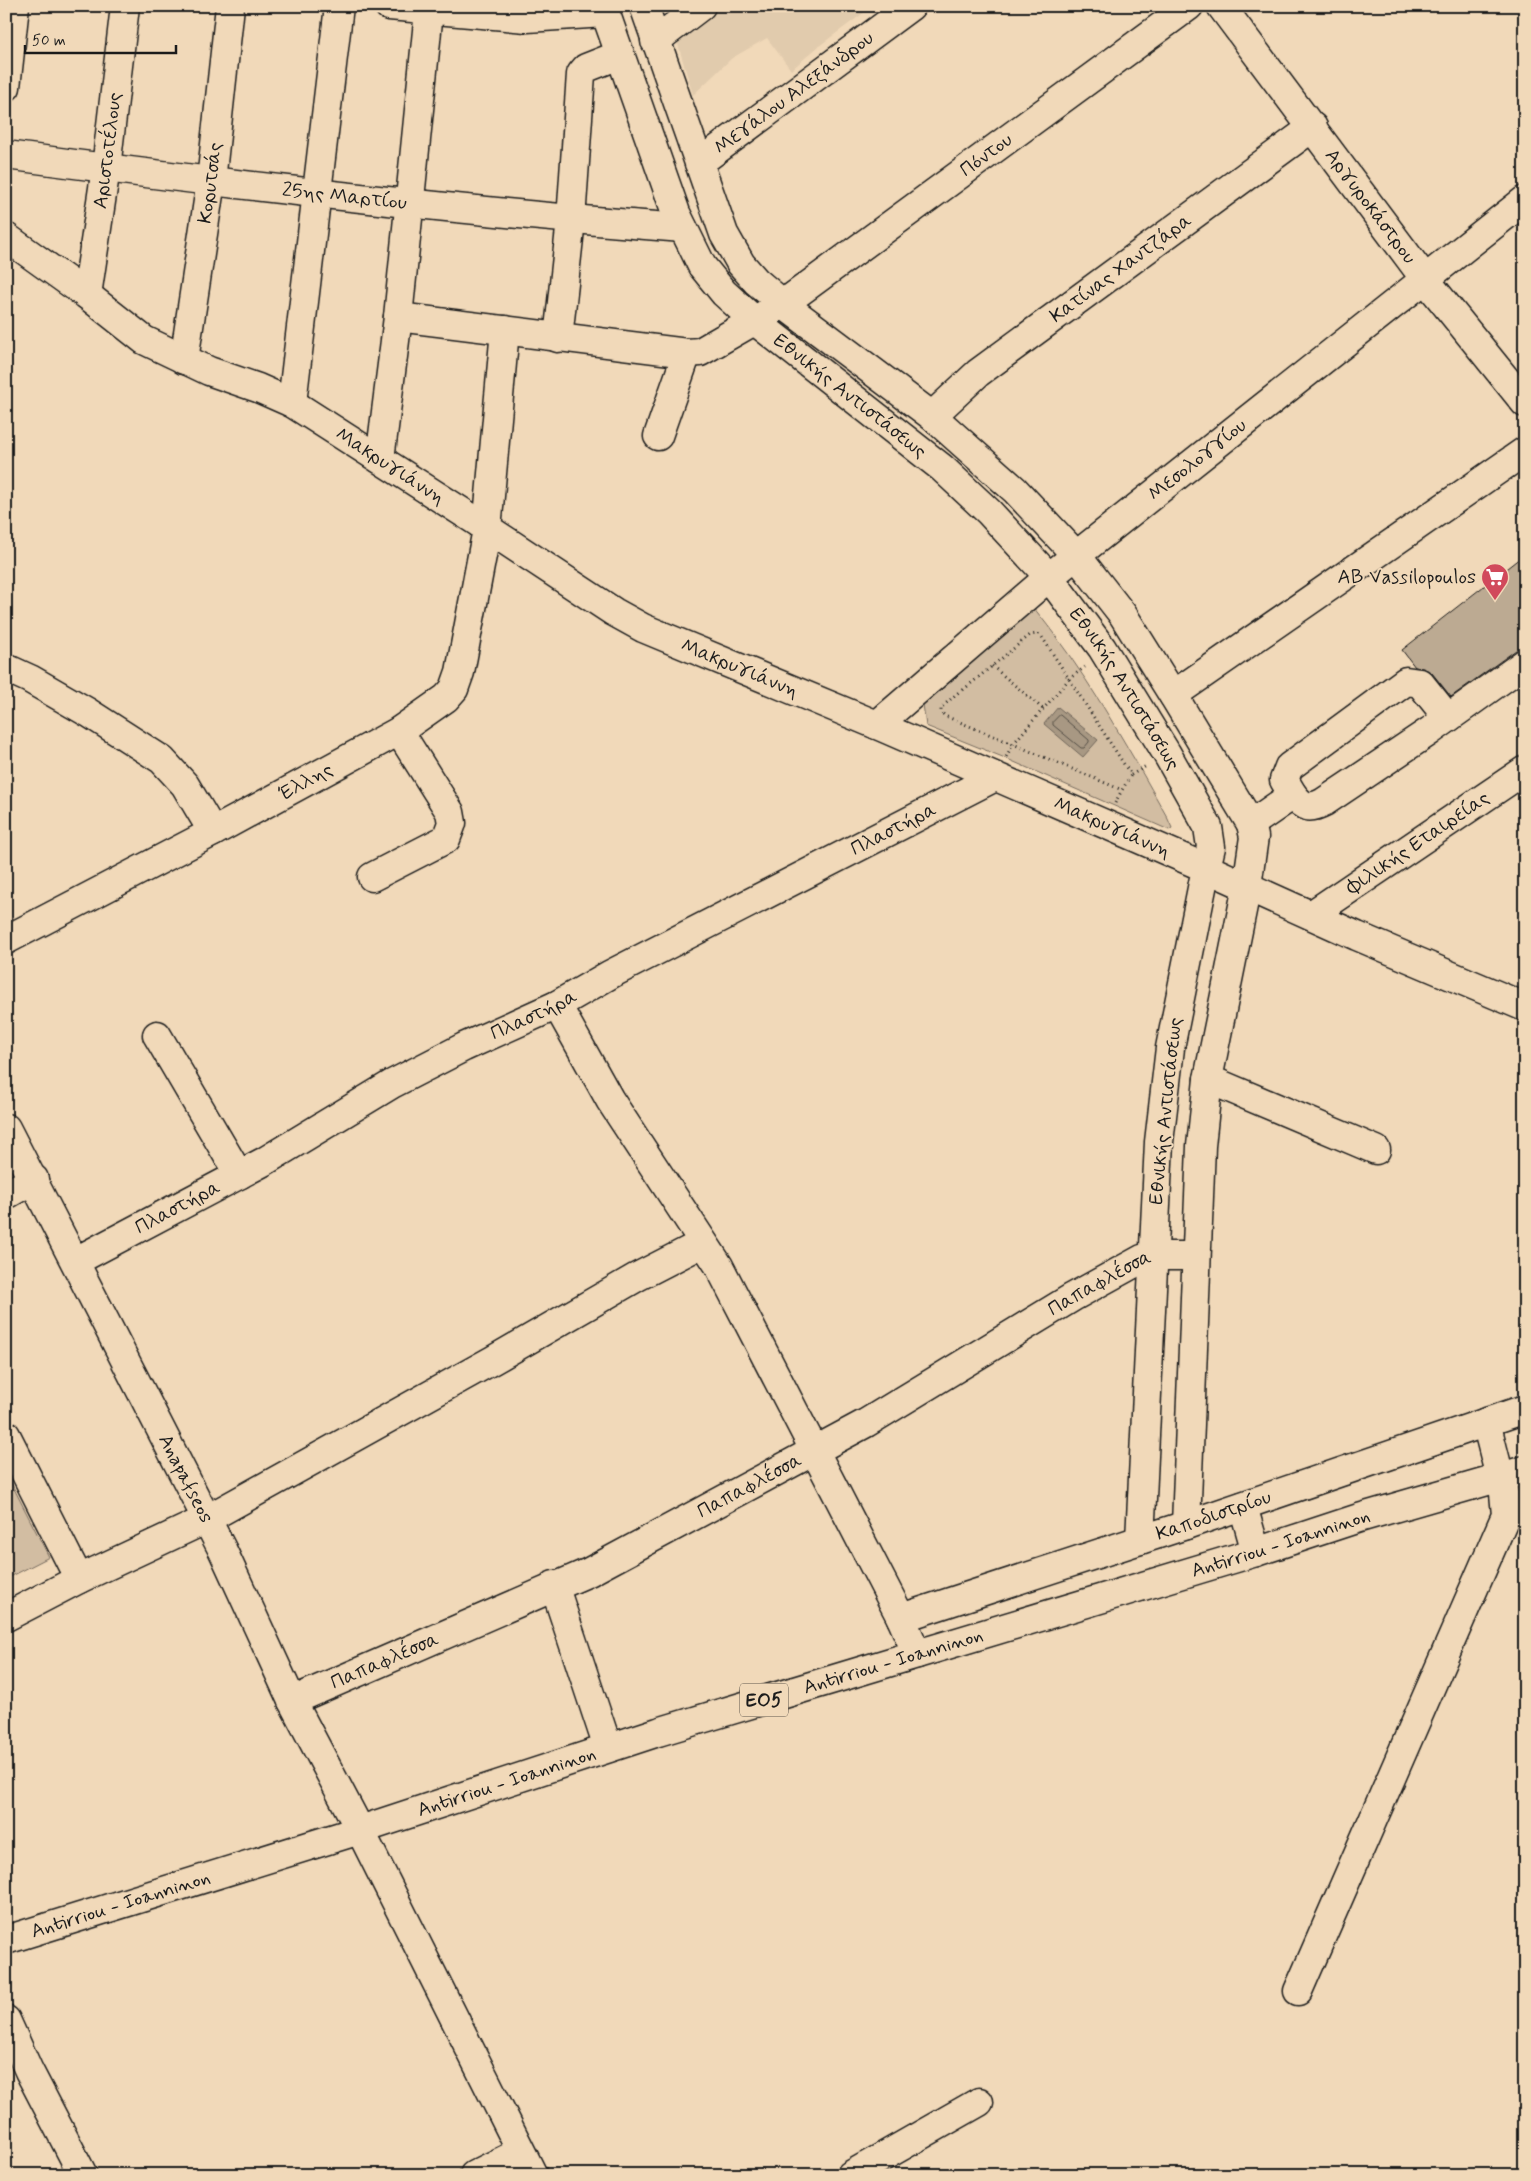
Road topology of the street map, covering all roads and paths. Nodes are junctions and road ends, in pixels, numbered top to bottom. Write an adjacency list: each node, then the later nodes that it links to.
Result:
1 (15, 6): 15 (street)
2 (125, 6): 19 (street, Αριστοτέλους)
3 (230, 6): 20 (street, Κορυτσάς)
4 (338, 6): 21 (street)
5 (389, 6): 12 (street)
6 (644, 6): 13 (street, Εθνικής Αντιστάσεως)
7 (701, 6): 13 (street)
8 (911, 6): 18 (street, Μεγάλου Αλεξάνδρου)
9 (1190, 6): 29 (street, Πόντου)
10 (1222, 7): 16 (street, Αργυροκάστρου)
11 (604, 10): 12 (street); 14 (street, Εθνικής Αντιστάσεως)
12 (429, 11): 23 (street)
13 (655, 41): 18 (street, Εθνικής Αντιστάσεως)
14 (619, 55): 24 (street); 25 (street, Εθνικής Αντιστάσεως)
15 (6, 87)
16 (1313, 127): 27 (street, Αργυροκάστρου); 38 (street, Κατίνας Χαντζάρα)
17 (6, 155): 19 (street, 25ης Μαρτίου)
18 (699, 163): 29 (street, Εθνικής Αντιστάσεως)
19 (106, 168): 20 (street, 25ης Μαρτίου); 28 (street, Αριστοτέλους)
20 (211, 181): 21 (street, 25ης Μαρτίου); 35 (street, Κορυτσάς)
21 (317, 193): 23 (street, 25ης Μαρτίου); 36 (street)
22 (1525, 200): 27 (street, Μεσολογγίου)
23 (410, 203): 24 (street, 25ης Μαρτίου); 30 (street)
24 (572, 220): 25 (street, 25ης Μαρτίου); 33 (street)
25 (683, 228): 31 (street, Εθνικής Αντιστάσεως)
26 (6, 237): 28 (street, Μακρυγιάννη)
27 (1425, 279): 37 (street, Αργυροκάστρου); 43 (street, Μεσολογγίου)
28 (87, 295): 35 (street, Μακρυγιάννη)
29 (783, 304): 31 (street, Πόντου); 38 (street, Εθνικής Αντιστάσεως)
30 (398, 317): 32 (street); 41 (street)
31 (755, 321): 34 (street, Πόντου); 44 (street, Εθνικής Αντιστάσεως)
32 (505, 330): 33 (street); 42 (street, Έλλης)
33 (558, 338): 34 (street)
34 (687, 353): 39 (street)
35 (184, 360): 36 (street, Μακρυγιάννη)
36 (292, 403): 41 (street, Μακρυγιάννη)
37 (1525, 403)
38 (932, 416): 43 (street, Εθνικής Αντιστάσεως)
39 (658, 436)
40 (1525, 451): 51 (street)
41 (380, 459): 42 (street, Μακρυγιάννη)
42 (487, 529): 54 (street, Μακρυγιάννη); 55 (street, Έλλης)
43 (1076, 555): 44 (street, Μεσολογγίου); 51 (street, Εθνικής Αντιστάσεως)
44 (1049, 577): 46 (street, Μεσολογγίου); 62 (street, Εθνικής Αντιστάσεως)
45 (1525, 663): 53 (street)
46 (945, 666): 50 (path); 54 (street, Μεσολογγίου)
47 (992, 666): 49 (path); 50 (path); 52 (path)
48 (6, 668): 61 (street)
49 (1069, 679): 52 (path); 56 (path)
50 (963, 690): 56 (path)
51 (1174, 695): 60 (street, Εθνικής Αντιστάσεως)
52 (1043, 709): 56 (path)
53 (1448, 718): 59 (street); 59 (street)
54 (877, 725): 58 (street, Μακρυγιάννη)
55 (399, 731): 61 (street, Έλλης); 63 (street)
56 (1013, 744): 58 (path)
57 (1525, 770): 65 (street, Φιλικής Εταιρείας)
58 (995, 777): 62 (street, Μακρυγιάννη); 67 (street, Πλαστήρα)
59 (1293, 795): 60 (street)
60 (1251, 824): 64 (street, Εθνικής Αντιστάσεως)
61 (213, 832): 66 (street, Έλλης)
62 (1206, 868): 64 (street, Μακρυγιάννη); 77 (street, Εθνικής Αντιστάσεως)
63 (372, 877)
64 (1247, 886): 65 (street, Μακρυγιάννη); 70 (street, Εθνικής Αντιστάσεως)
65 (1311, 915): 68 (street, Μακρυγιάννη)
66 (6, 940)
67 (557, 1005): 73 (street, Πλαστήρα); 76 (street)
68 (1525, 1007)
69 (157, 1035): 73 (street)
70 (1208, 1079): 72 (street); 78 (street, Εθνικής Αντιστάσεως)
71 (6, 1128): 74 (street, Anapafseos)
72 (1376, 1150)
73 (239, 1175): 79 (street, Πλαστήρα)
74 (34, 1179): 75 (street); 79 (street, Anapafseos)
75 (6, 1195)
76 (703, 1243): 83 (street); 86 (street)
77 (1152, 1256): 78 (street, Παπαφλέσσα); 83 (street, Παπαφλέσσα); 89 (street, Εθνικής Αντιστάσεως)
78 (1195, 1256): 88 (street, Εθνικής Αντιστάσεως)
79 (76, 1261): 86 (street, Anapafseos)
80 (1525, 1409): 81 (street, Καποδιστρίου)
81 (1486, 1422): 84 (street); 85 (street, Καποδιστρίου)
82 (6, 1435): 91 (street)
83 (815, 1450): 92 (street, Παπαφλέσσα); 94 (street)
84 (1512, 1474): 87 (street); 90 (street, Antirriou - Ioanninon / ΕΟ5)
85 (1243, 1506): 88 (street, Καποδιστρίου); 90 (street)
86 (207, 1519): 91 (street); 96 (street, Anapafseos)
87 (1515, 1519): 100 (street)
88 (1186, 1525): 89 (street, Καποδιστρίου)
89 (1140, 1540): 94 (street, Καποδιστρίου)
90 (1256, 1552): 95 (street, Antirriou - Ioanninon / ΕΟ5)
91 (79, 1579): 93 (street)
92 (554, 1585): 96 (street, Παπαφλέσσα); 97 (street)
93 (6, 1617)
94 (901, 1618): 95 (street)
95 (917, 1654): 97 (street, Antirriou - Ioanninon / ΕΟ5)
96 (292, 1701): 98 (street, Anapafseos)
97 (608, 1748): 98 (street, Antirriou - Ioanninon / ΕΟ5)
98 (360, 1830): 99 (street, Antirriou - Ioanninon / ΕΟ5); 103 (street, Anapafseos)
99 (6, 1940)
100 (1298, 1991)
101 (6, 2020): 104 (street)
102 (979, 2102): 106 (street)
103 (526, 2163): 105 (street)
104 (82, 2175)
105 (474, 2175)
106 (851, 2175)

